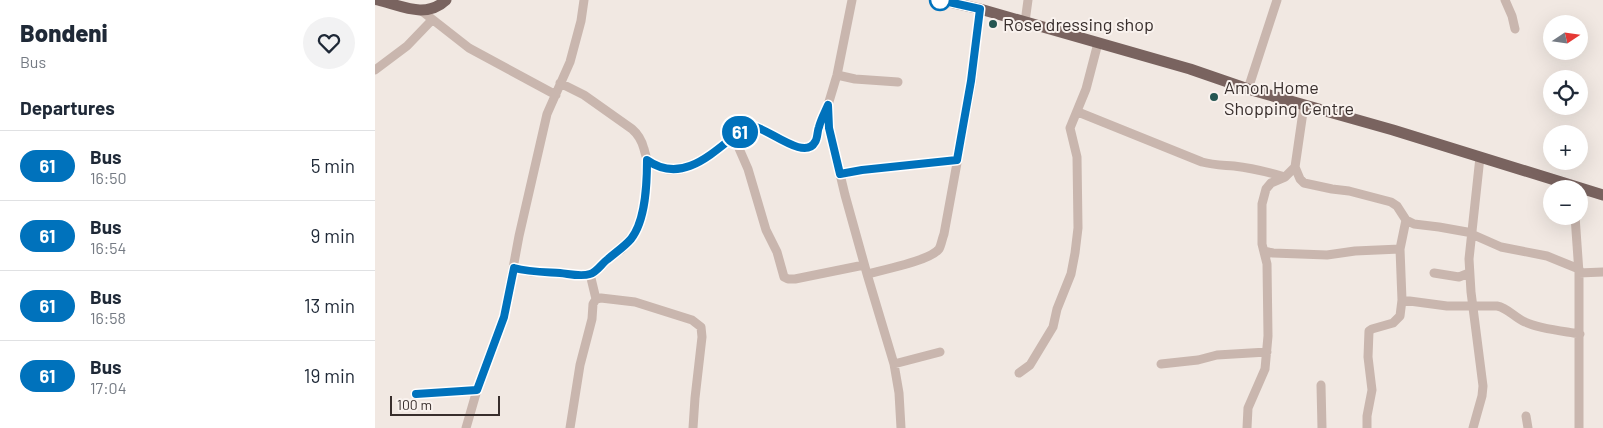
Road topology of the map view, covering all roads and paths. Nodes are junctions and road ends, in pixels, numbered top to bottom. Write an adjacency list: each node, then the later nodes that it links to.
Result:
1 (378, 0): 10 (main road)
2 (447, 0): 10 (main road)
3 (584, 0): 18 (street)
4 (852, 0): 16 (street)
5 (940, 0): 9 (main road)
6 (1028, 0): 12 (street)
7 (1277, 0): 19 (street)
8 (1505, 0): 13 (street)
9 (980, 9): 12 (main road); 27 (street)
10 (423, 12): 11 (street)
11 (432, 20): 15 (street); 20 (street)
12 (1025, 22): 14 (main road)
13 (1515, 29)
14 (1098, 43): 19 (main road); 23 (street)
15 (375, 70)
16 (837, 75): 17 (street); 21 (street)
17 (897, 82)
18 (560, 84): 20 (street); 26 (street)
19 (1248, 89): 22 (main road)
20 (556, 95): 39 (street)
21 (828, 105): 24 (street); 29 (street)
22 (1304, 105): 25 (main road); 28 (street)
23 (1078, 112): 30 (street); 54 (street)
24 (734, 137): 26 (street); 40 (street)
25 (1481, 157): 31 (main road); 36 (street)
26 (647, 160): 45 (street)
27 (957, 160): 29 (street); 40 (street)
28 (1295, 167): 30 (street); 34 (street)
29 (840, 174): 40 (street)
30 (1285, 177): 38 (street)
31 (1553, 180)
32 (1588, 190): 33 (main road)
33 (1603, 194)
34 (1406, 220): 36 (street); 37 (street)
35 (1576, 225): 41 (street)
36 (1471, 234): 41 (street); 44 (street)
37 (1400, 249): 38 (street); 47 (street)
38 (1264, 250): 51 (street)
39 (514, 268): 45 (street); 56 (street)
40 (866, 270): 52 (street)
41 (1579, 271): 42 (street); 49 (street)
42 (1603, 272)
43 (1435, 273): 44 (street)
44 (1469, 273): 48 (street)
45 (590, 274): 46 (street)
46 (596, 299): 60 (street); 61 (street)
47 (1402, 300): 48 (street); 65 (street)
48 (1473, 306): 49 (street); 66 (street)
49 (1580, 334): 68 (street)
50 (940, 352): 52 (street)
51 (1267, 352): 53 (street); 63 (street)
52 (894, 364): 62 (street)
53 (1161, 364)
54 (1019, 373)
55 (1321, 385): 64 (street)
56 (477, 390): 57 (street); 59 (street)
57 (416, 394)
58 (1526, 416): 67 (street)
59 (466, 428)
60 (570, 428)
61 (693, 428)
62 (901, 428)
63 (1247, 428)
64 (1322, 428)
65 (1367, 428)
66 (1473, 428)
67 (1527, 428)
68 (1579, 428)

